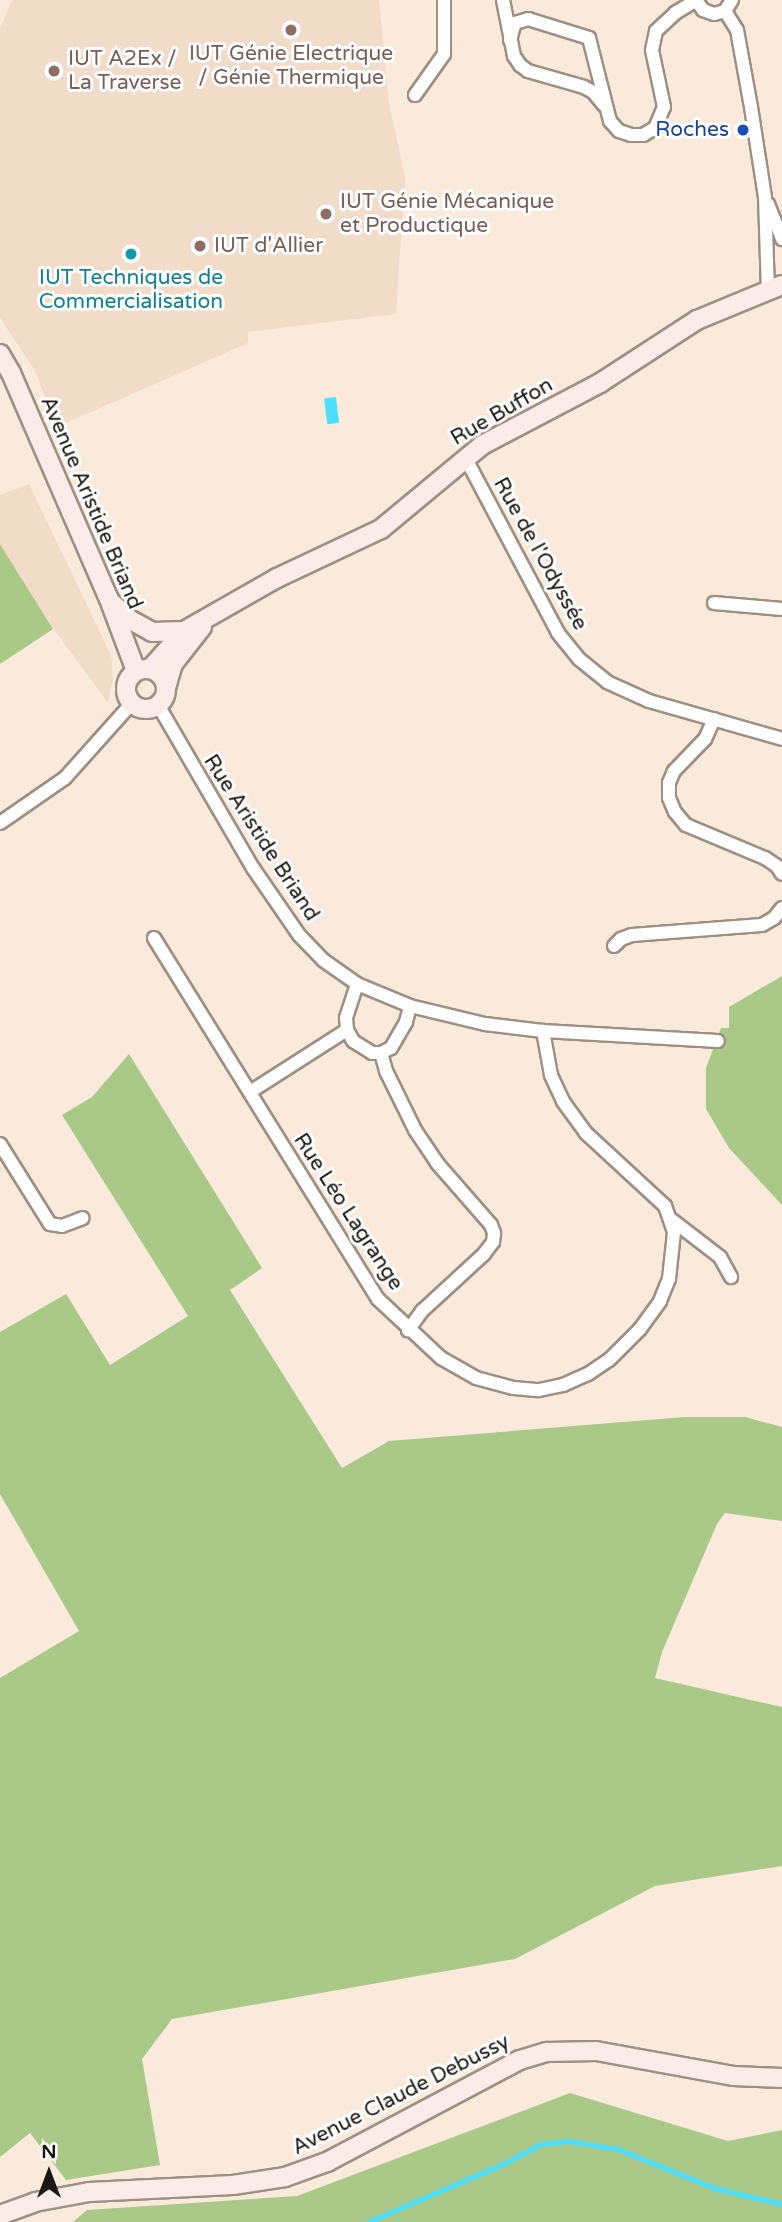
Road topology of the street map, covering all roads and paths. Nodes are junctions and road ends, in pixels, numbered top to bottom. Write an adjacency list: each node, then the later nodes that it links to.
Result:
1 (444, 0): 7 (street)
2 (696, 0): 4 (street); 8 (street)
3 (503, 1): 5 (street); 6 (street)
4 (728, 5): 9 (street)
5 (528, 19): 6 (street); 8 (street)
6 (510, 40): 8 (street)
7 (415, 95)
8 (604, 106)
9 (765, 197): 10 (street); 11 (street)
10 (782, 239)
11 (778, 289): 13 (main road, Rue Buffon)
12 (0, 354): 14 (main road, Avenue Aristide Briand)
13 (465, 457): 17 (main road, Rue Buffon); 23 (street, Rue de l'Odyssée)
14 (109, 599): 18 (main road); 19 (main road, Avenue Aristide Briand)
15 (713, 603): 16 (street)
16 (782, 609)
17 (217, 613): 18 (main road, Rue Buffon); 20 (main road, Rue Buffon)
18 (184, 631): 19 (main road, Rue Buffon)
19 (143, 670): 20 (main road); 21 (main road)
20 (166, 688): 22 (main road)
21 (131, 703): 22 (main road); 25 (street)
22 (158, 705): 30 (street, Rue Aristide Briand)
23 (714, 719): 24 (street, Rue de l'Odyssée); 26 (street)
24 (782, 739)
25 (0, 823)
26 (782, 874)
27 (782, 908): 29 (street)
28 (155, 938): 36 (street, Rue Léo Lagrange)
29 (614, 946)
30 (357, 984): 31 (street, Rue Aristide Briand); 32 (street)
31 (410, 1006): 33 (street, Rue Aristide Briand); 35 (street)
32 (346, 1030): 35 (street); 36 (street)
33 (543, 1031): 34 (street, Rue Aristide Briand); 40 (street)
34 (718, 1041)
35 (381, 1053): 42 (street)
36 (250, 1092): 42 (street, Rue Léo Lagrange)
37 (0, 1144): 38 (street)
38 (5, 1163): 39 (street)
39 (83, 1218)
40 (671, 1220): 41 (street); 42 (street, Rue Léo Lagrange)
41 (731, 1277)
42 (408, 1330)
43 (782, 2078): 44 (main road, Avenue Claude Debussy)
44 (0, 2215)

